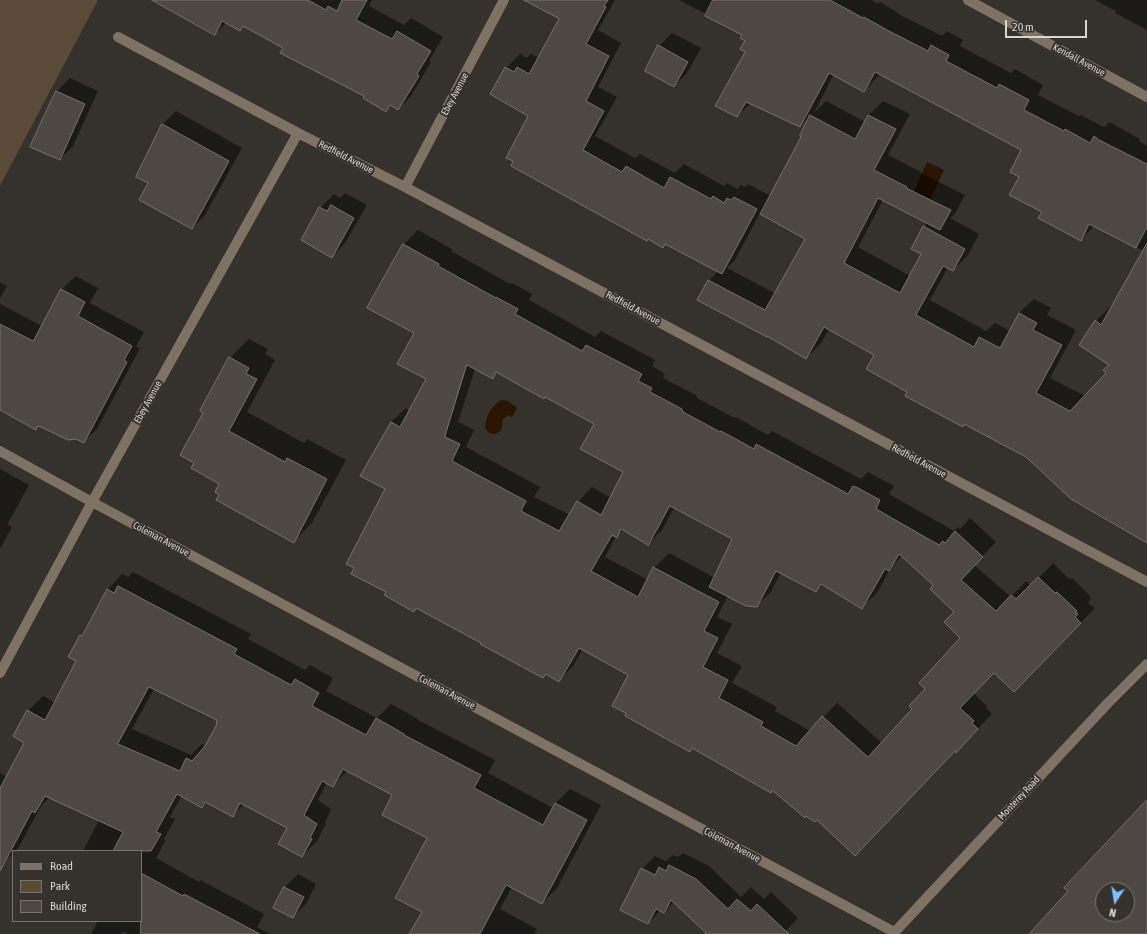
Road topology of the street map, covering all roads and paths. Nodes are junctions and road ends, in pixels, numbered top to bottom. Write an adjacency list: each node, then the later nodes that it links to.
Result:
1 (504, 0): 6 (street, Ebey Avenue)
2 (968, 0): 4 (street, Kendall Avenue)
3 (118, 37): 5 (street, Redfield Avenue)
4 (1147, 97)
5 (298, 133): 6 (street, Redfield Avenue); 8 (street, Ebey Avenue)
6 (405, 187): 9 (street, Redfield Avenue)
7 (0, 451): 8 (street, Coleman Avenue)
8 (92, 502): 11 (street, Ebey Avenue); 12 (street, Coleman Avenue)
9 (1147, 582)
10 (1147, 664): 12 (street, Monterey Road)
11 (0, 673)
12 (893, 933)

